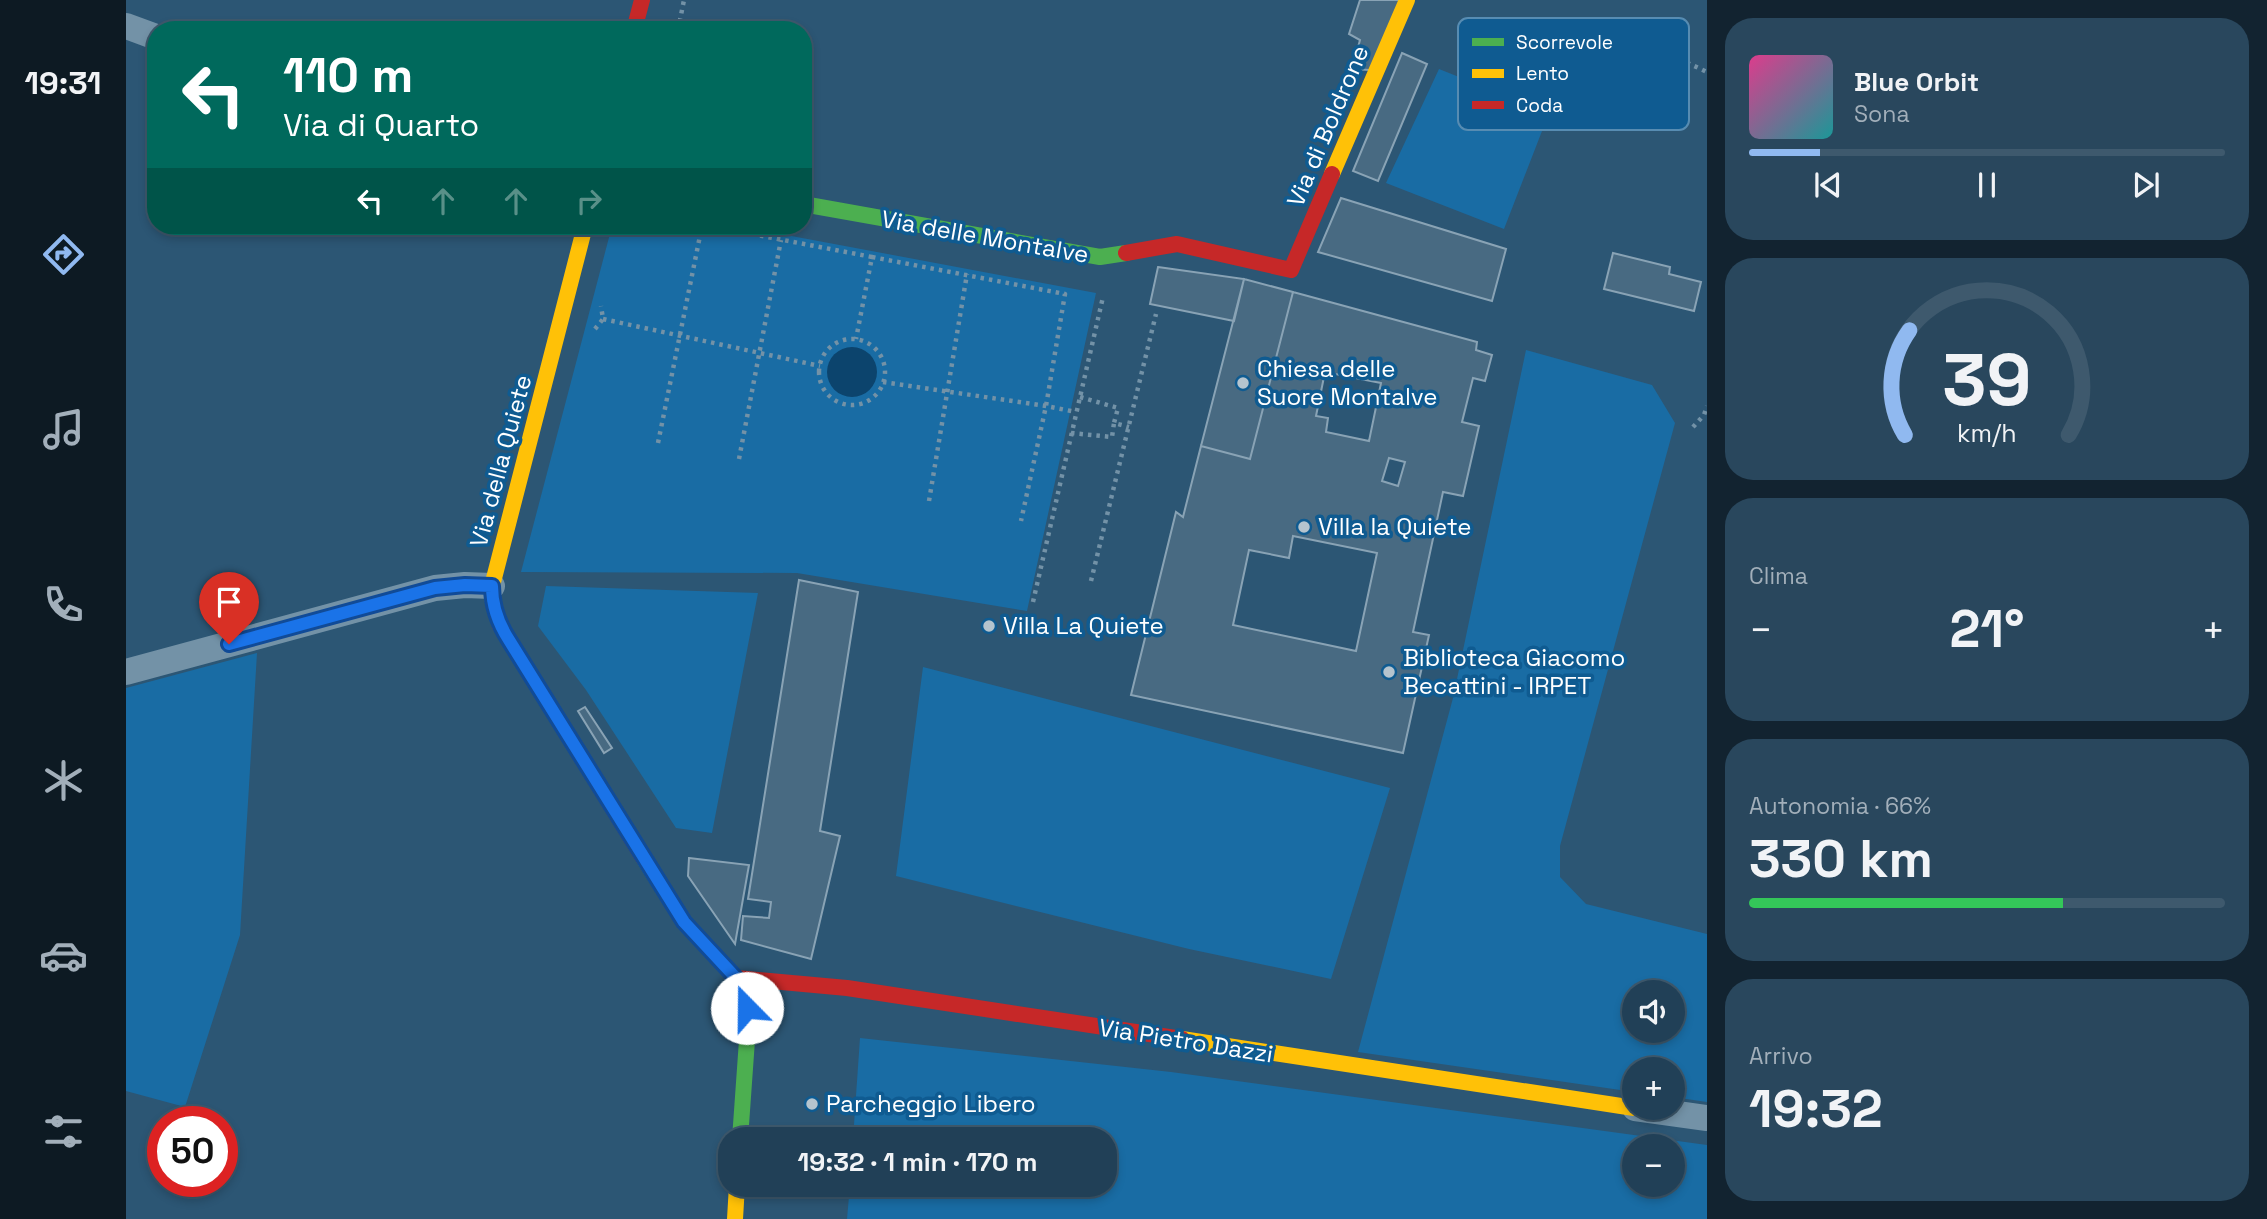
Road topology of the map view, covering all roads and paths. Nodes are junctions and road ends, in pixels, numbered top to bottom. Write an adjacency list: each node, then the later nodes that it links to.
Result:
1 (642, 0): 4 (street)
2 (684, 0): 5 (path)
3 (1407, 0): 16 (street, Via di Boldrone)
4 (636, 21)
5 (680, 21)
6 (126, 26): 7 (street)
7 (147, 34)
8 (1689, 64): 9 (path)
9 (1707, 72)
10 (812, 206): 16 (street, Via delle Montalve)
11 (583, 235): 40 (street, Via della Quiete)
12 (700, 235): 21 (path)
13 (756, 235): 14 (path)
14 (781, 240): 15 (path); 23 (path)
15 (872, 257): 17 (path); 22 (path)
16 (1291, 270)
17 (967, 274): 26 (path); 28 (path)
18 (1102, 297): 27 (path)
19 (1156, 314): 32 (path)
20 (603, 319): 21 (path)
21 (678, 335): 23 (path); 35 (path)
22 (856, 339): 24 (path); 25 (path)
23 (760, 353): 24 (path); 36 (path)
24 (820, 366): 25 (path)
25 (883, 382): 26 (path)
26 (948, 391): 28 (path); 37 (path)
27 (1080, 397): 30 (path); 31 (path)
28 (1046, 405): 30 (path); 38 (path)
29 (1707, 407): 33 (path)
30 (1076, 412): 34 (path)
31 (1114, 423): 32 (path); 34 (path)
32 (1129, 426): 39 (path)
33 (1693, 427)
34 (1072, 433): 41 (path)
35 (657, 443)
36 (739, 459)
37 (929, 501)
38 (1021, 520)
39 (1091, 581)
40 (492, 586): 42 (street); 43 (street, Via della Quiete)
41 (1032, 602)
42 (126, 672)
43 (736, 978): 44 (street, Via Pietro Dazzi); 47 (street, Via della Quiete)
44 (1622, 1106)
45 (1685, 1115): 46 (street, Via Pietro Dazzi)
46 (1707, 1118)
47 (741, 1127)
48 (736, 1197): 49 (street)
49 (735, 1219)

